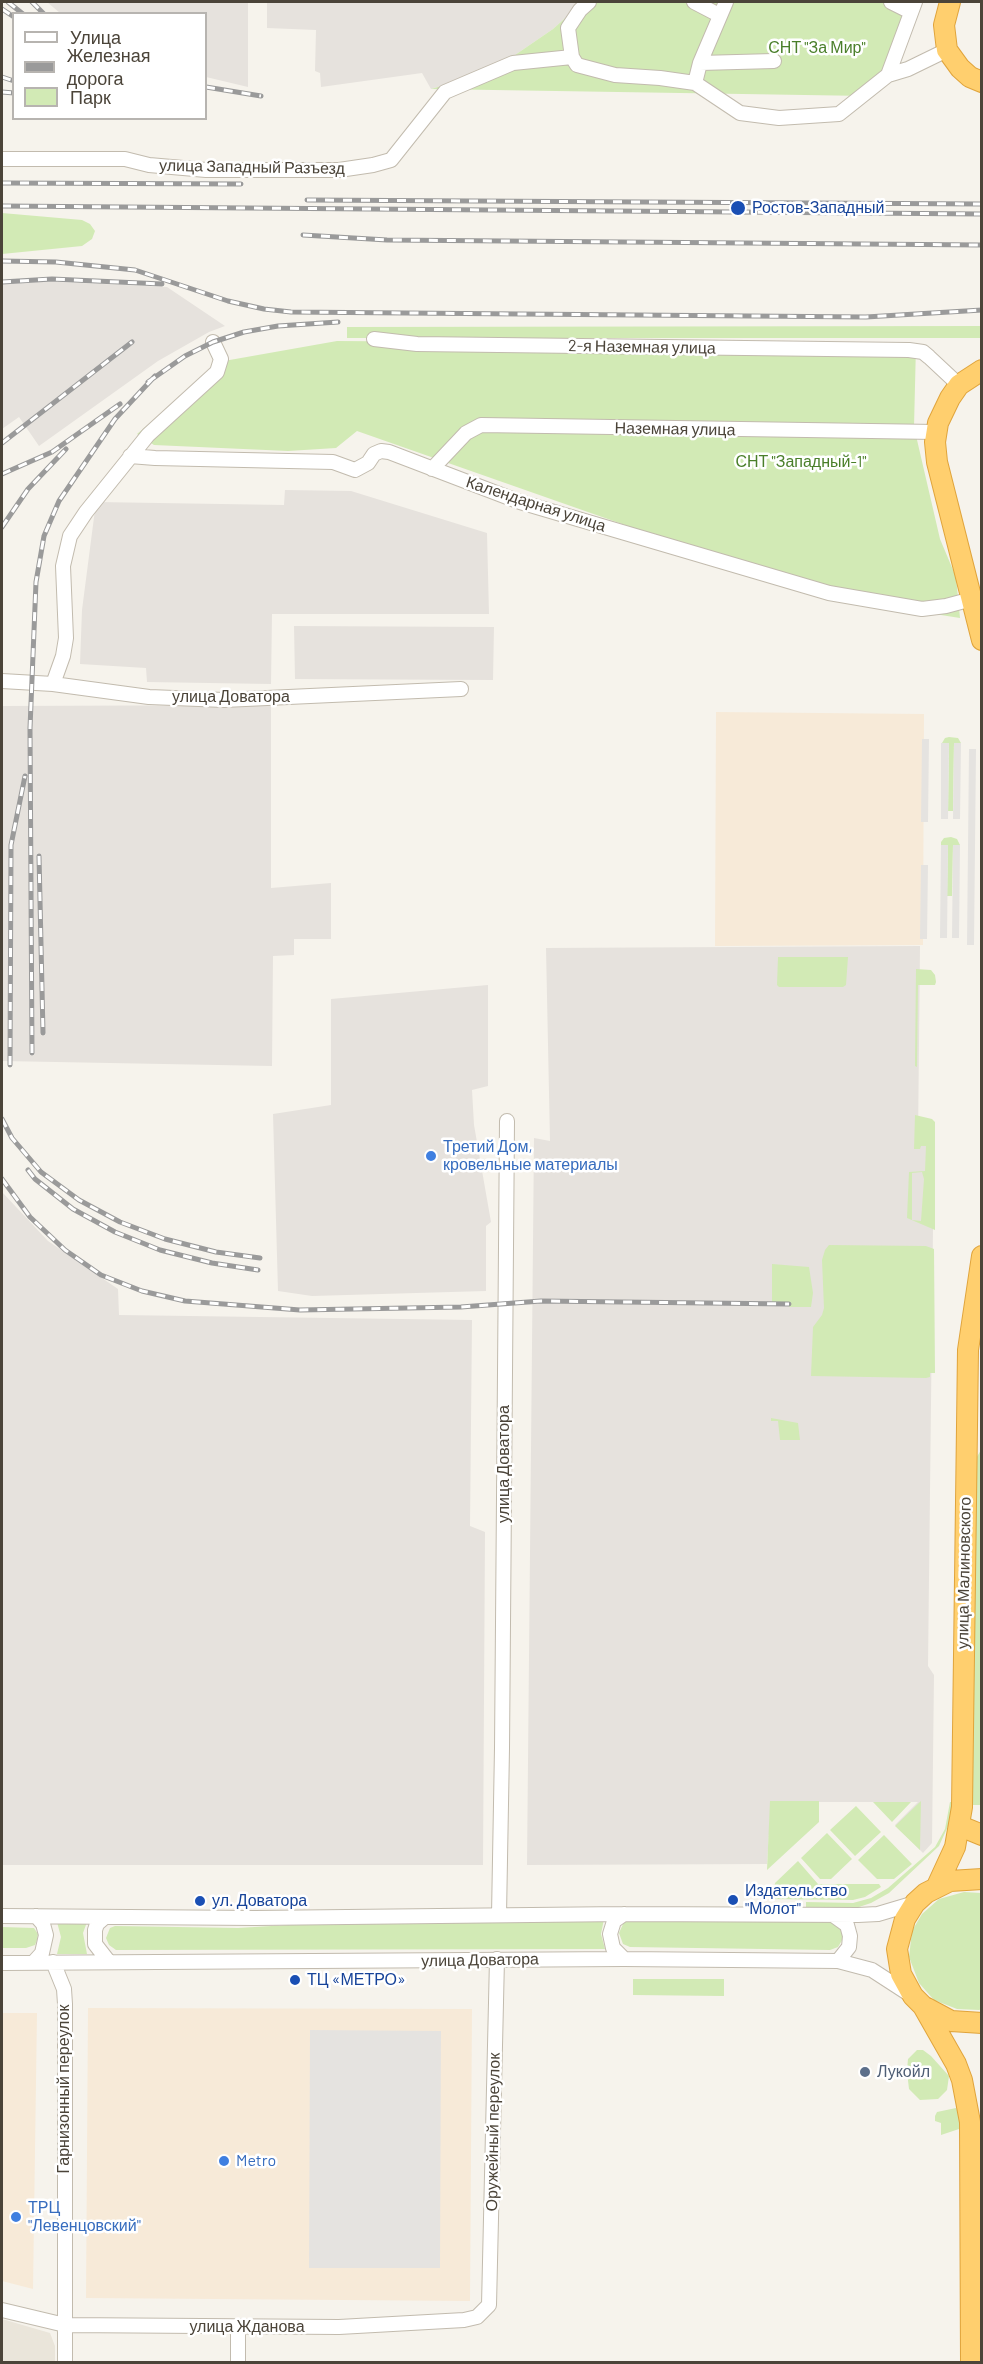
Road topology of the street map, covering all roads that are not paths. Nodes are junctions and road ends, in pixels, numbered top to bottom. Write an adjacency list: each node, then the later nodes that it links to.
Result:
1 (589, 2): 9 (street)
2 (694, 2): 7 (street)
3 (726, 2): 7 (street)
4 (891, 2): 6 (street)
5 (950, 2): 8 (highway)
6 (914, 7): 12 (street)
7 (719, 15): 11 (street)
8 (946, 50): 12 (street); 13 (highway)
9 (572, 57): 14 (street); 15 (street, улица Западный Разъезд)
10 (774, 61): 11 (street)
11 (700, 63): 14 (street)
12 (888, 75): 14 (street)
13 (981, 82)
14 (695, 83)
15 (2, 159)
16 (374, 339): 19 (street, 2-я Наземная улица)
17 (213, 342): 21 (street)
18 (981, 370): 19 (highway)
19 (959, 385): 20 (highway)
20 (936, 432): 22 (street, Наземная улица); 23 (highway)
21 (130, 456): 22 (street, Календарная улица); 26 (street)
22 (432, 469): 23 (street, Календарная улица)
23 (972, 599): 24 (highway)
24 (981, 640)
25 (2, 681): 26 (street, улица Доватора)
26 (53, 684): 27 (street, улица Доватора)
27 (461, 689)
28 (507, 1121): 39 (street, улица Доватора)
29 (981, 1256): 30 (highway, улица Малиновского)
30 (974, 1411): 32 (highway, улица Малиновского)
31 (981, 1439): 32 (highway)
32 (965, 1450): 33 (highway, улица Малиновского)
33 (960, 1826): 34 (highway); 36 (highway, улица Малиновского)
34 (981, 1835)
35 (981, 1879): 36 (highway)
36 (937, 1886): 37 (highway)
37 (915, 1903): 40 (street); 51 (highway)
38 (624, 1914): 39 (street); 40 (street); 45 (street)
39 (499, 1915): 43 (street)
40 (833, 1915): 46 (street)
41 (2, 1916): 42 (street)
42 (36, 1916): 43 (street); 50 (street)
43 (105, 1917): 48 (street)
44 (497, 1959): 45 (street, улица Доватора); 48 (street, улица Доватора); 54 (street, Оружейный переулок)
45 (624, 1959): 46 (street, улица Доватора)
46 (838, 1961): 51 (street, улица Доватора)
47 (52, 1962): 48 (street, улица Доватора); 50 (street, улица Доватора); 56 (street, Гарнизонный переулок)
48 (109, 1962)
49 (2, 1963): 50 (street, улица Доватора)
50 (33, 1963)
51 (918, 2001): 52 (highway); 53 (highway)
52 (981, 2023)
53 (974, 2103): 60 (highway)
54 (489, 2306): 57 (street, улица Жданова)
55 (2, 2310): 56 (street, улица Жданова)
56 (65, 2325): 57 (street, улица Жданова); 58 (street, Гарнизонный переулок)
57 (238, 2327): 59 (street)
58 (65, 2362)
59 (238, 2362)
60 (971, 2362)

